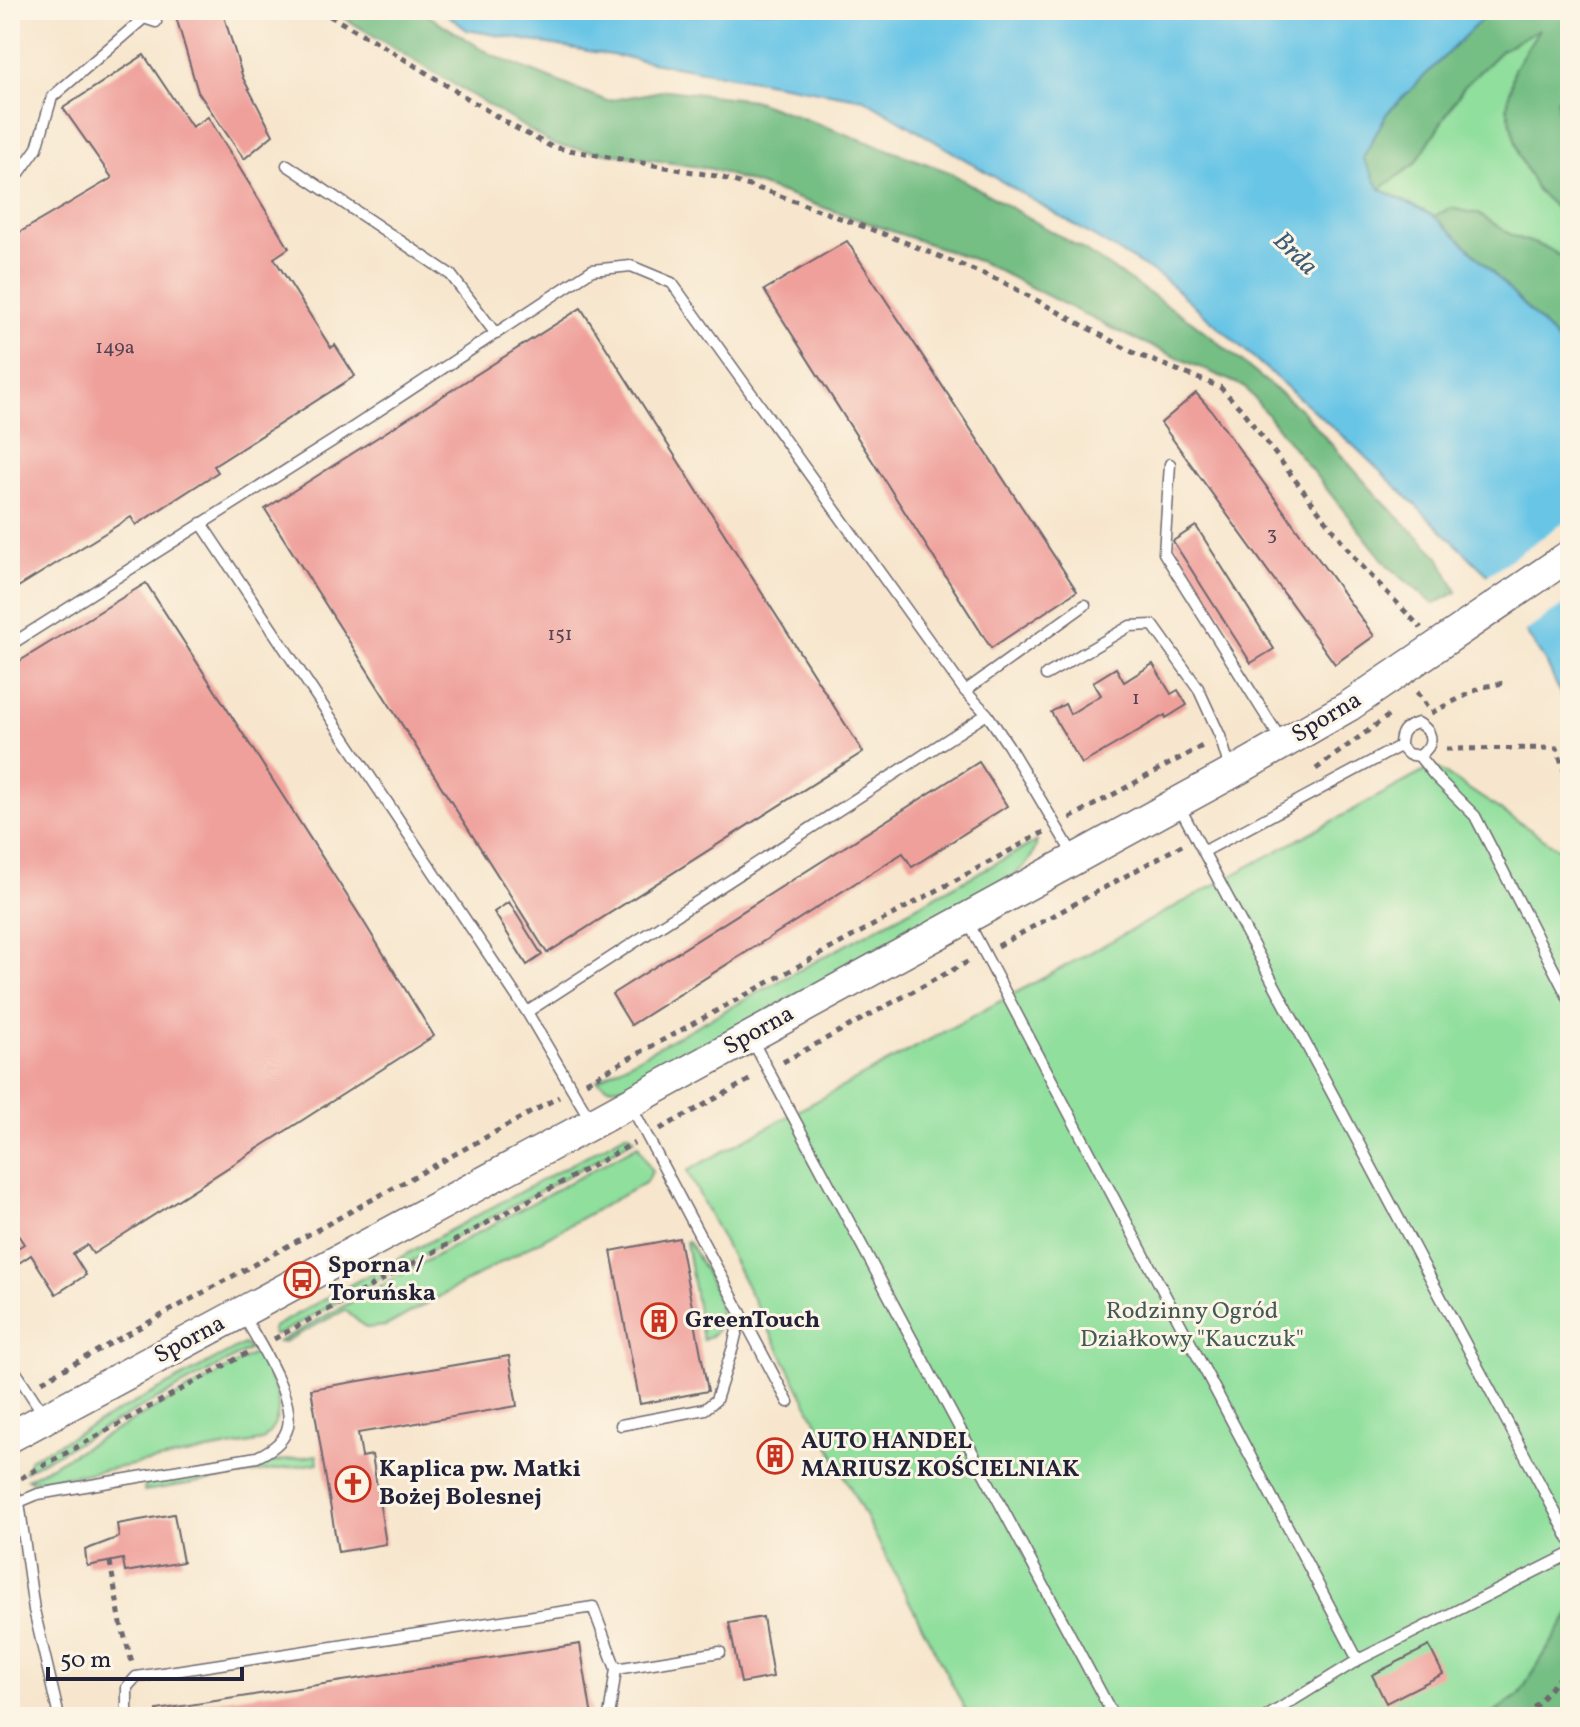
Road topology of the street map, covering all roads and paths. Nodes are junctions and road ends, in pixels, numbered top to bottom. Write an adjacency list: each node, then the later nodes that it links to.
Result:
1 (319, 10): 11 (path)
2 (156, 22): 4 (lane)
3 (287, 165): 5 (lane)
4 (10, 186)
5 (496, 334): 7 (lane); 16 (lane)
6 (1170, 464): 23 (lane)
7 (201, 523): 13 (lane); 37 (lane)
8 (1570, 555): 23 (street, Sporna)
9 (1085, 605): 16 (lane)
10 (1434, 621): 11 (path)
11 (1422, 630): 12 (path)
12 (1410, 638)
13 (10, 645)
14 (1046, 675): 22 (lane)
15 (1504, 683): 19 (path)
16 (965, 691): 20 (lane)
17 (1417, 692): 19 (path)
18 (1396, 710): 26 (path)
19 (1432, 712): 21 (path)
20 (987, 714): 30 (lane); 37 (lane)
21 (1418, 723): 24 (lane); 25 (lane)
22 (1220, 736): 27 (lane); 30 (path)
23 (1284, 744): 27 (street, Sporna)
24 (1400, 746): 25 (lane); 32 (lane)
25 (1424, 752): 28 (path); 36 (lane)
26 (1312, 771)
27 (1231, 774): 29 (street, Sporna)
28 (1570, 790)
29 (1177, 803): 31 (lane); 33 (street, Sporna)
30 (1056, 825): 33 (lane); 40 (path)
31 (1195, 838): 32 (lane); 35 (path)
32 (1203, 852): 55 (lane)
33 (1075, 858): 34 (street, Sporna)
34 (966, 917): 35 (lane); 38 (street, Sporna)
35 (984, 953): 39 (path); 59 (lane)
36 (1570, 1001)
37 (527, 1012): 40 (lane)
38 (750, 1036): 39 (lane); 41 (street, Sporna)
39 (768, 1070): 43 (path); 66 (lane)
40 (573, 1090): 42 (lane); 48 (path)
41 (629, 1103): 42 (street, Sporna); 43 (lane)
42 (593, 1123): 44 (street, Sporna)
43 (647, 1136): 45 (lane); 46 (path)
44 (242, 1312): 46 (lane); 50 (street, Sporna)
45 (741, 1313): 49 (lane); 51 (lane)
46 (260, 1347): 53 (path); 54 (lane)
47 (10, 1363): 48 (lane)
48 (27, 1390): 50 (lane)
49 (788, 1402)
50 (46, 1418): 52 (street, Sporna)
51 (621, 1425)
52 (10, 1437)
53 (14, 1483): 54 (lane)
54 (19, 1502): 63 (lane)
55 (1570, 1540)
56 (1570, 1554): 59 (lane)
57 (110, 1562): 62 (path)
58 (720, 1652): 61 (lane)
59 (1358, 1660): 67 (lane)
60 (1570, 1665): 68 (path)
61 (616, 1669): 62 (lane); 65 (lane)
62 (136, 1677): 64 (lane)
63 (59, 1717)
64 (127, 1717)
65 (609, 1717)
66 (1114, 1717)
67 (1266, 1717)
68 (1526, 1717)

